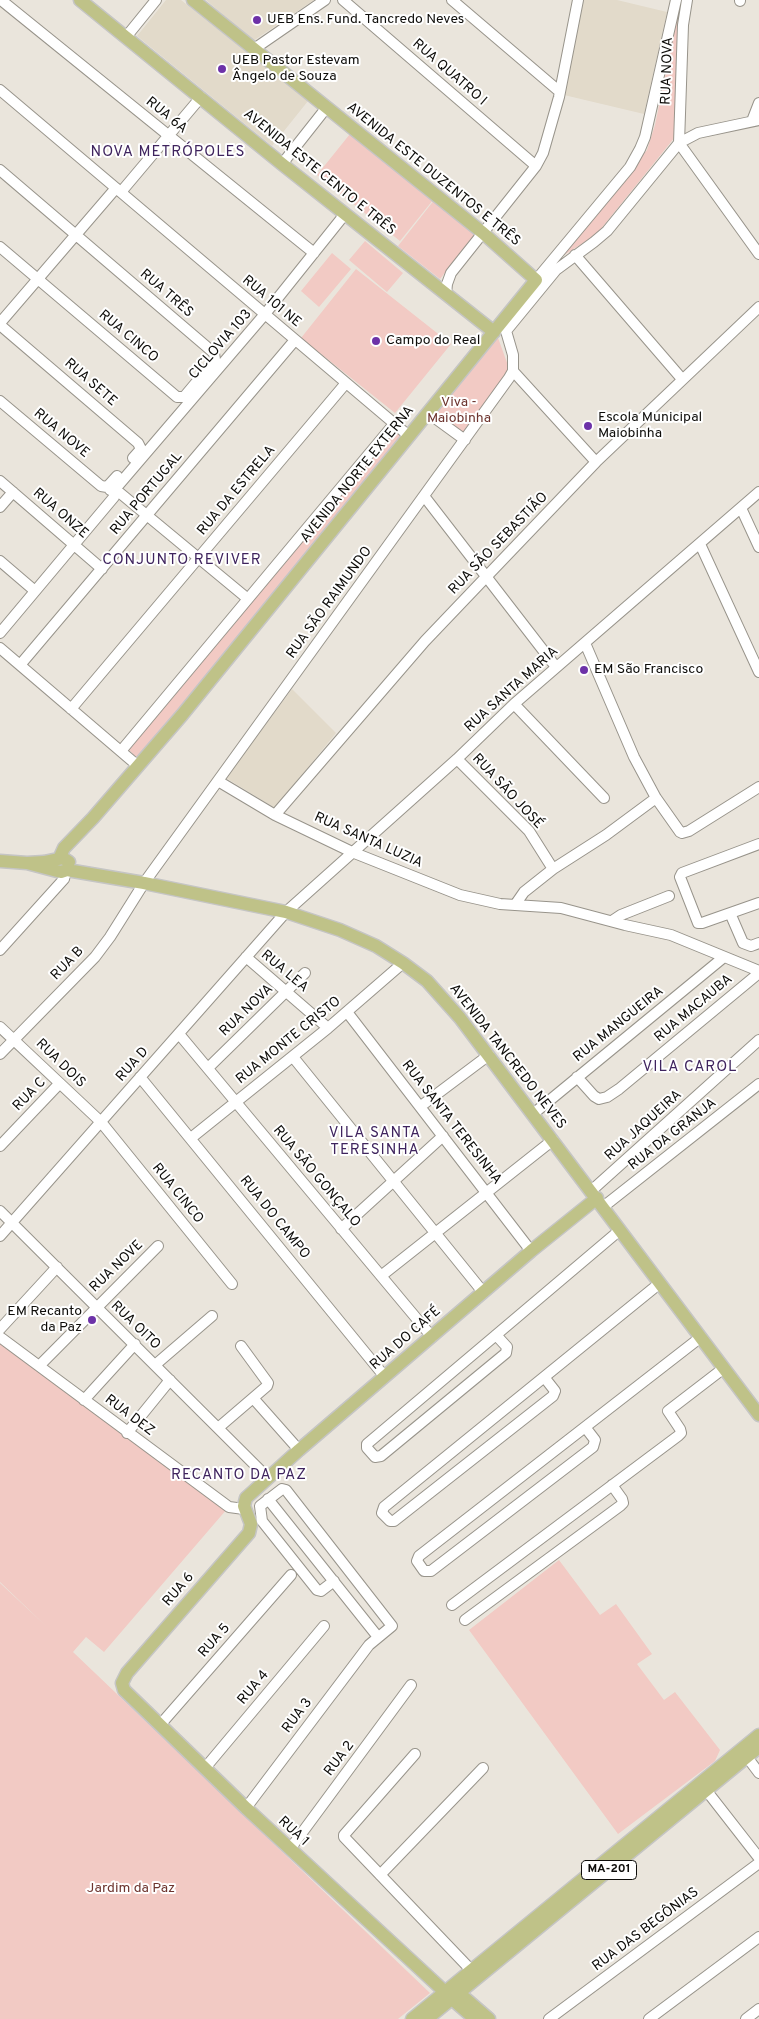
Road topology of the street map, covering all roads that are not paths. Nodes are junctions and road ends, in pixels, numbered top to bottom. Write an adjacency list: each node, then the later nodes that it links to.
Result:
1 (1, 0): 19 (street, RUA 6A)
2 (80, 0): 11 (main road, AVENIDA ESTE CENTO E TRÊS)
3 (156, 0): 11 (street)
4 (193, 0): 12 (main road, AVENIDA ESTE DUZENTOS E TRÊS)
5 (325, 0): 12 (street)
6 (343, 0): 22 (street, RUA QUATRO I)
7 (452, 0): 14 (street)
8 (578, 0): 14 (street)
9 (676, 0): 33 (street, AVENIDA NORTE EXTERNA)
10 (687, 0): 20 (street, RUA NOVA)
11 (126, 37): 15 (main road, AVENIDA ESTE CENTO E TRÊS)
12 (254, 49): 17 (main road, AVENIDA ESTE DUZENTOS E TRÊS)
13 (0, 90): 24 (street, RUA 101 NE)
14 (560, 92): 22 (street)
15 (200, 97): 19 (street); 21 (main road, AVENIDA ESTE CENTO E TRÊS)
16 (759, 103): 18 (street)
17 (326, 107): 21 (street); 26 (main road, AVENIDA ESTE DUZENTOS E TRÊS)
18 (756, 120): 20 (street)
19 (168, 135): 24 (street); 29 (street, RUA 6A)
20 (680, 143): 30 (street); 31 (street)
21 (282, 164): 25 (main road, AVENIDA ESTE CENTO E TRÊS)
22 (536, 166): 26 (street)
23 (0, 170): 27 (street, RUA TRÊS)
24 (118, 190): 27 (street); 36 (street, RUA 101 NE)
25 (345, 214): 29 (street, CICLOVIA 103); 34 (main road, AVENIDA ESTE CENTO E TRÊS)
26 (483, 233): 33 (main road, AVENIDA ESTE DUZENTOS E TRÊS); 34 (street)
27 (75, 234): 32 (street); 42 (street, RUA TRÊS)
28 (0, 247): 32 (street, RUA CINCO)
29 (314, 253): 36 (street, CICLOVIA 103)
30 (759, 254)
31 (575, 255): 38 (street); 41 (street)
32 (37, 278): 37 (street, RUA SETE); 42 (street, RUA CINCO)
33 (536, 280): 38 (main road, AVENIDA NORTE EXTERNA)
34 (446, 294): 38 (main road, AVENIDA ESTE CENTO E TRÊS)
35 (759, 307): 41 (street, RUA SÃO SEBASTIÃO)
36 (265, 314): 39 (street, RUA 101 NE); 42 (street, CICLOVIA 103)
37 (0, 324): 51 (street, RUA SETE)
38 (499, 330): 40 (street); 45 (main road, AVENIDA NORTE EXTERNA)
39 (295, 340): 43 (street, RUA 101 NE); 57 (street, RUA PORTUGAL)
40 (513, 371): 48 (street, RUA SÃO RAIMUNDO); 49 (street)
41 (682, 379): 49 (street, RUA SÃO SEBASTIÃO)
42 (203, 381): 51 (street, CICLOVIA 103)
43 (346, 383): 46 (street, RUA 101 NE); 61 (street, RUA DA ESTRELA)
44 (0, 400): 51 (street, RUA NOVE)
45 (428, 413): 47 (main road, AVENIDA NORTE EXTERNA); 48 (street)
46 (394, 424): 47 (street, RUA 101 NE); 66 (street, AVENIDA NORTE EXTERNA)
47 (409, 436): 77 (main road, AVENIDA NORTE EXTERNA)
48 (464, 440): 54 (street, RUA SÃO RAIMUNDO)
49 (596, 462): 64 (street, RUA SÃO SEBASTIÃO)
50 (0, 481): 52 (street, RUA ONZE)
51 (109, 489): 57 (street, RUA NOVE); 58 (street)
52 (13, 492): 55 (street); 58 (street, RUA ONZE)
53 (759, 492): 56 (street, RUA SANTA MARIA)
54 (424, 496): 64 (street); 78 (street, RUA SÃO RAIMUNDO)
55 (0, 507)
56 (741, 508): 59 (street, RUA SANTA MARIA); 60 (street)
57 (147, 516): 61 (street, RUA NOVE); 63 (street, RUA PORTUGAL)
58 (74, 544): 63 (street, RUA ONZE); 65 (street)
59 (700, 544): 68 (street, RUA SANTA MARIA); 72 (street)
60 (759, 547)
61 (198, 558): 66 (street, RUA NOVE); 74 (street, RUA DA ESTRELA)
62 (0, 561): 65 (street)
63 (102, 569): 70 (street, RUA PORTUGAL)
64 (487, 576): 71 (street); 82 (street, RUA SÃO SEBASTIÃO)
65 (35, 591): 67 (street)
66 (248, 600): 75 (street, AVENIDA NORTE EXTERNA)
67 (0, 633)
68 (584, 643): 71 (street, RUA SANTA MARIA); 81 (street)
69 (0, 648): 70 (street)
70 (20, 666): 74 (street)
71 (556, 667): 73 (street, RUA SANTA MARIA)
72 (759, 672)
73 (514, 704): 76 (street, RUA SANTA MARIA); 80 (street)
74 (71, 709): 75 (street)
75 (121, 751): 77 (street)
76 (458, 759): 84 (street, RUA SANTA MARIA); 89 (street, RUA SÃO JOSÉ)
77 (138, 766): 88 (main road, AVENIDA NORTE EXTERNA)
78 (218, 781): 82 (street, RUA SANTA LUZIA); 90 (street, RUA SÃO RAIMUNDO)
79 (759, 787): 81 (street)
80 (604, 798)
81 (656, 798): 89 (street)
82 (276, 815): 84 (street, RUA SANTA LUZIA)
83 (759, 844): 95 (street)
84 (352, 852): 93 (street, RUA SANTA LUZIA); 94 (street, RUA SANTA MARIA)
85 (0, 861): 87 (main road, AVENIDA TANCREDO NEVES)
86 (44, 862): 87 (main road, AVENIDA TANCREDO NEVES); 88 (main road, AVENIDA NORTE EXTERNA)
87 (26, 863): 88 (main road, AVENIDA TANCREDO NEVES)
88 (64, 866): 90 (main road, AVENIDA TANCREDO NEVES); 98 (street)
89 (553, 869): 93 (street)
90 (144, 883): 94 (main road, AVENIDA TANCREDO NEVES); 109 (street, RUA B)
91 (669, 896): 96 (street)
92 (759, 902): 95 (street)
93 (514, 905): 96 (street, RUA SANTA LUZIA)
94 (286, 912): 99 (street, RUA D); 101 (main road, AVENIDA TANCREDO NEVES)
95 (730, 913): 97 (street)
96 (612, 921): 100 (street, RUA SANTA LUZIA)
97 (759, 943)
98 (0, 950)
99 (246, 957): 104 (street, RUA LEA); 108 (street, RUA D)
100 (724, 957): 103 (street, RUA SANTA LUZIA); 116 (street, RUA MANGUEIRA)
101 (403, 963): 105 (street, RUA MONTE CRISTO); 112 (main road, AVENIDA TANCREDO NEVES)
102 (306, 972): 104 (street, RUA NOVA)
103 (759, 972): 116 (street, RUA MACAUBA)
104 (286, 992): 107 (street, RUA LEA); 114 (street, RUA NOVA)
105 (347, 1012): 107 (street, RUA MONTE CRISTO); 120 (street, RUA SANTA TERESINHA)
106 (0, 1027): 109 (street, RUA DOIS)
107 (328, 1028): 113 (street, RUA MONTE CRISTO)
108 (179, 1034): 114 (street, RUA SÃO GONÇALO); 115 (street, RUA D)
109 (14, 1039): 111 (street, RUA B); 117 (street, RUA DOIS)
110 (759, 1040): 129 (street, RUA JAQUEIRA)
111 (0, 1054)
112 (489, 1056): 120 (street); 121 (main road, AVENIDA TANCREDO NEVES)
113 (293, 1057): 119 (street, RUA MONTE CRISTO); 127 (street)
114 (208, 1068): 119 (street, RUA SÃO GONÇALO)
115 (140, 1077): 122 (street, RUA D); 124 (street, RUA DO CAMPO)
116 (577, 1077): 121 (street, RUA MANGUEIRA)
117 (59, 1084): 122 (street, RUA DOIS); 126 (street, RUA C)
118 (759, 1084): 129 (street, RUA DA GRANJA)
119 (236, 1102): 124 (street, RUA MONTE CRISTO); 132 (street, RUA SÃO GONÇALO)
120 (421, 1106): 123 (street, RUA SANTA TERESINHA)
121 (532, 1114): 125 (main road, AVENIDA TANCREDO NEVES)
122 (101, 1122): 131 (street, RUA D); 141 (street, RUA CINCO)
123 (443, 1136): 127 (street); 128 (street, RUA SANTA TERESINHA)
124 (191, 1138): 155 (street, RUA DO CAMPO)
125 (553, 1140): 128 (street); 129 (main road, AVENIDA TANCREDO NEVES)
126 (0, 1146)
127 (394, 1182): 132 (street); 134 (street)
128 (486, 1192): 134 (street); 137 (street, RUA SANTA TERESINHA)
129 (597, 1198): 133 (main road, AVENIDA TANCREDO NEVES); 137 (main road, RUA DO CAFÉ)
130 (0, 1211): 131 (street)
131 (12, 1222): 135 (street, RUA D); 138 (street)
132 (341, 1229): 139 (street, RUA SÃO GONÇALO)
133 (620, 1230): 140 (main road, AVENIDA TANCREDO NEVES); 146 (street)
134 (435, 1232): 139 (street); 142 (street)
135 (0, 1236)
136 (158, 1246): 143 (street, RUA NOVE)
137 (532, 1251): 142 (main road, RUA DO CAFÉ)
138 (57, 1267): 143 (street); 145 (street)
139 (382, 1276): 148 (street, RUA SÃO GONÇALO)
140 (660, 1283): 149 (main road, AVENIDA TANCREDO NEVES); 156 (street)
141 (232, 1284)
142 (483, 1292): 148 (main road, RUA DO CAFÉ)
143 (96, 1308): 150 (street, RUA OITO); 153 (street)
144 (212, 1316): 152 (street)
145 (0, 1329)
146 (496, 1335): 146 (street)
147 (0, 1337): 153 (street, RUA DEZ)
148 (432, 1337): 155 (main road, RUA DO CAFÉ)
149 (700, 1337): 154 (main road, AVENIDA TANCREDO NEVES); 161 (street)
150 (135, 1344): 152 (street, RUA OITO); 159 (street)
151 (241, 1346): 158 (street)
152 (155, 1365): 157 (street)
153 (39, 1366): 159 (street, RUA DEZ)
154 (724, 1368): 160 (main road, AVENIDA TANCREDO NEVES); 166 (street)
155 (385, 1377): 164 (main road, RUA DO CAFÉ)
156 (544, 1377): 156 (street)
157 (170, 1380): 162 (street); 163 (street)
158 (253, 1398): 162 (street); 164 (street)
159 (84, 1400): 163 (street, RUA DEZ)
160 (759, 1415)
161 (585, 1427): 161 (street)
162 (218, 1428): 165 (street)
163 (127, 1433): 168 (street, RUA DEZ)
164 (300, 1450): 165 (main road, RUA DO CAFÉ)
165 (268, 1478): 168 (main road, RUA DO CAFÉ)
166 (612, 1485): 171 (street); 172 (street)
167 (268, 1499): 170 (street); 170 (street); 174 (street, RUA 3)
168 (244, 1509): 176 (main road, RUA 6)
169 (291, 1575): 177 (street, RUA 5)
170 (334, 1581): 174 (street)
171 (452, 1604)
172 (465, 1620)
173 (324, 1626): 182 (street, RUA 4)
174 (376, 1639): 186 (street, RUA 3)
175 (411, 1685): 187 (street, RUA 2)
176 (124, 1690): 177 (main road, RUA 1)
177 (160, 1725): 182 (main road, RUA 1)
178 (759, 1735): 192 (main road, MA-201)
179 (759, 1748): 181 (main road, MA-201)
180 (415, 1754): 190 (street)
181 (747, 1757): 184 (street); 185 (main road, MA-201)
182 (205, 1768): 186 (main road, RUA 1)
183 (483, 1768): 190 (street)
184 (759, 1773)
185 (706, 1790): 188 (street); 193 (main road, MA-201)
186 (246, 1808): 187 (main road, RUA 1)
187 (290, 1849): 193 (main road, RUA 1)
188 (759, 1858)
189 (759, 1863): 199 (street, RUA DAS BEGÔNIAS)
190 (380, 1875): 192 (street)
191 (759, 1937): 200 (street)
192 (472, 1970): 193 (main road, MA-201)
193 (452, 1995): 195 (main road, MA-201); 196 (main road, MA-201); 197 (main road); 198 (main road)
194 (759, 2009): 201 (street)
195 (412, 2019)
196 (427, 2019)
197 (474, 2019)
198 (490, 2019)
199 (549, 2019)
200 (649, 2019)
201 (746, 2019)

